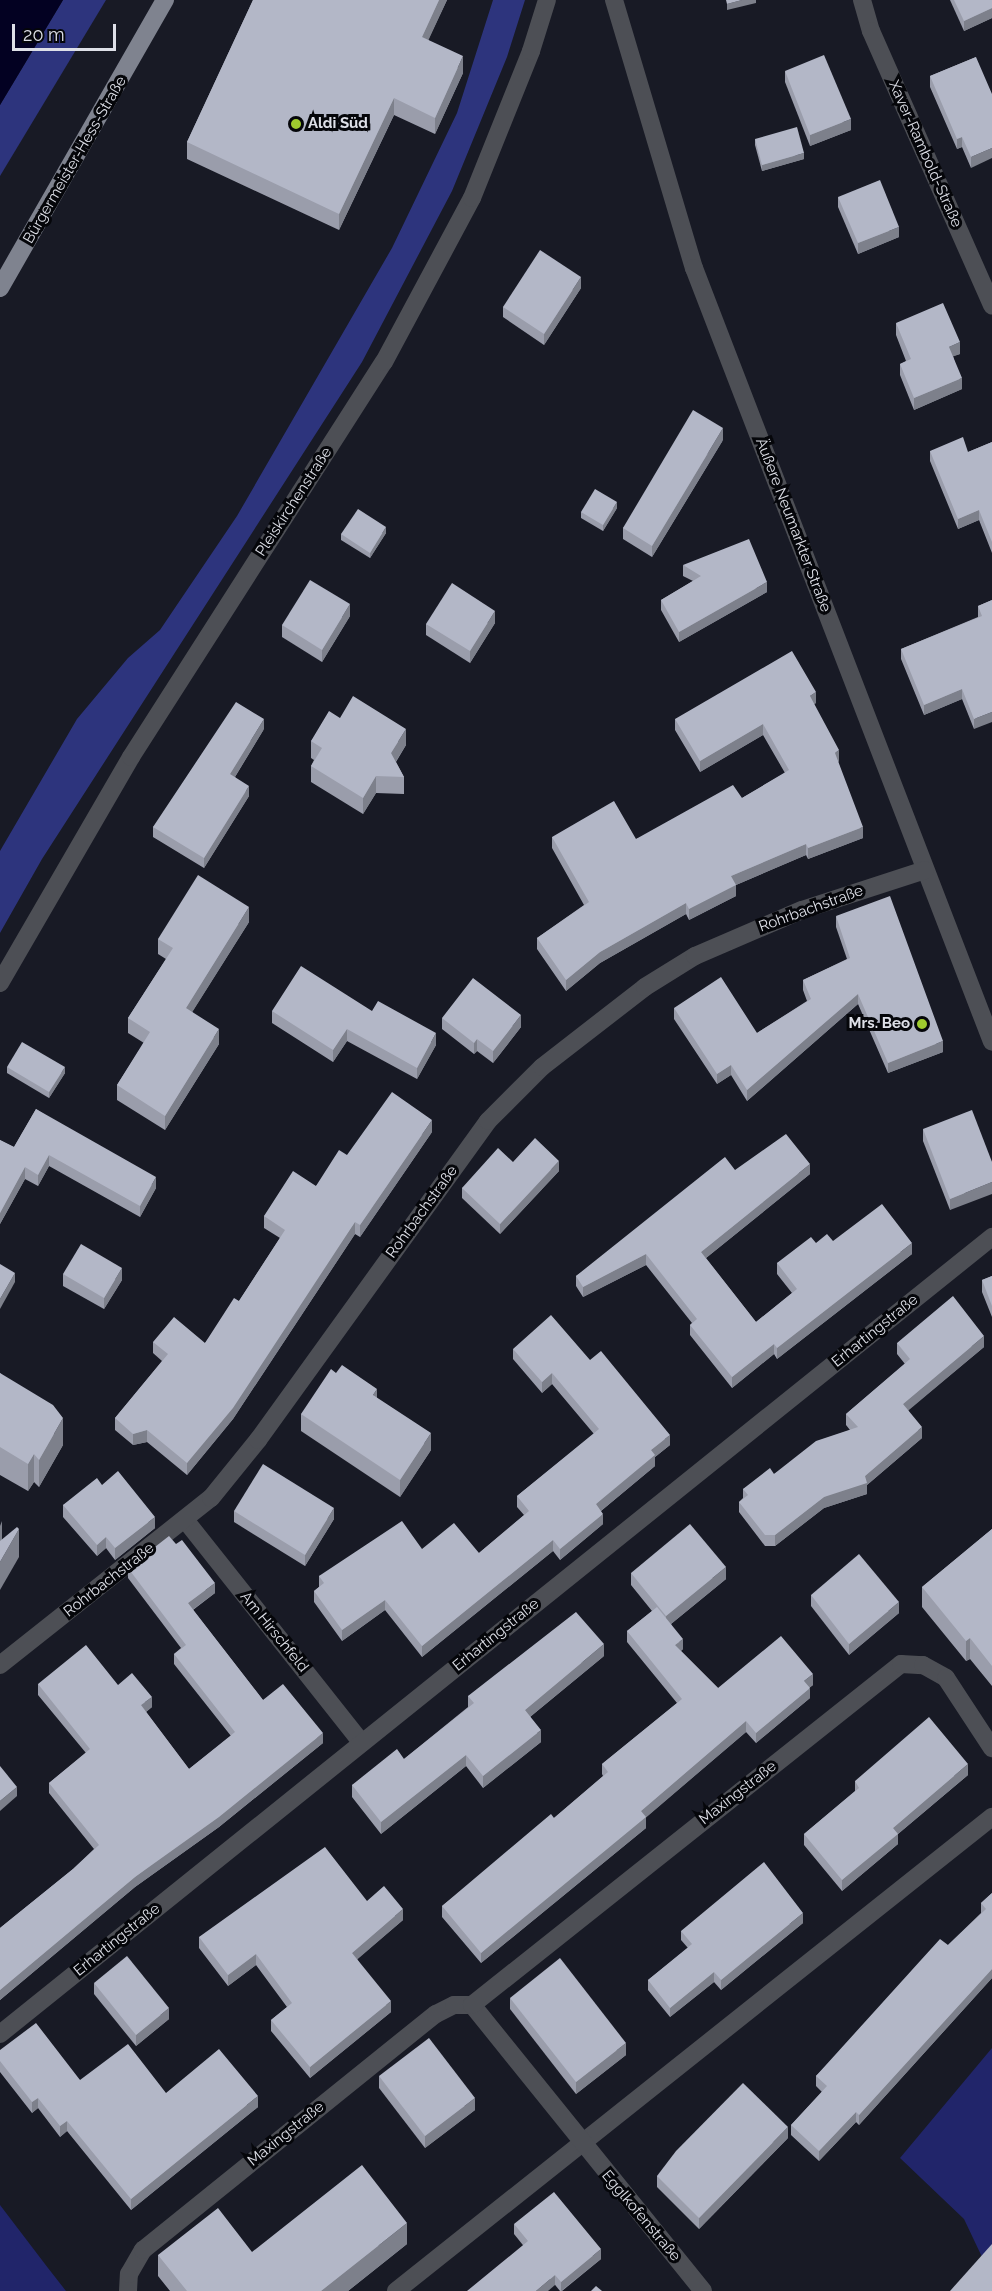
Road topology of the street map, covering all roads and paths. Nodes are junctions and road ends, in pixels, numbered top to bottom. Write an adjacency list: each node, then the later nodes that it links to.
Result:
1 (165, 0): 5 (main road, Bürgermeister-Hess-Straße)
2 (547, 0): 8 (street, Pleiskirchenstraße)
3 (614, 0): 7 (street, Äußere Neumarkter Straße)
4 (862, 0): 6 (street, Xaver-Rambold-Straße)
5 (0, 288)
6 (992, 305)
7 (925, 870): 9 (street, Äußere Neumarkter Straße); 11 (street, Rohrbachstraße)
8 (0, 983)
9 (992, 1042)
10 (992, 1237): 13 (street, Erhartingstraße)
11 (186, 1521): 12 (street, Rohrbachstraße); 13 (street, Am Hirschfeld)
12 (0, 1665)
13 (362, 1743): 17 (street, Erhartingstraße)
14 (992, 1748): 16 (street, Maxingstraße)
15 (992, 1817): 18 (street)
16 (472, 2005): 18 (street); 19 (street, Maxingstraße)
17 (0, 2034)
18 (579, 2142): 20 (street); 21 (street, Egglkofenstraße)
19 (128, 2291)
20 (396, 2291)
21 (703, 2291)

